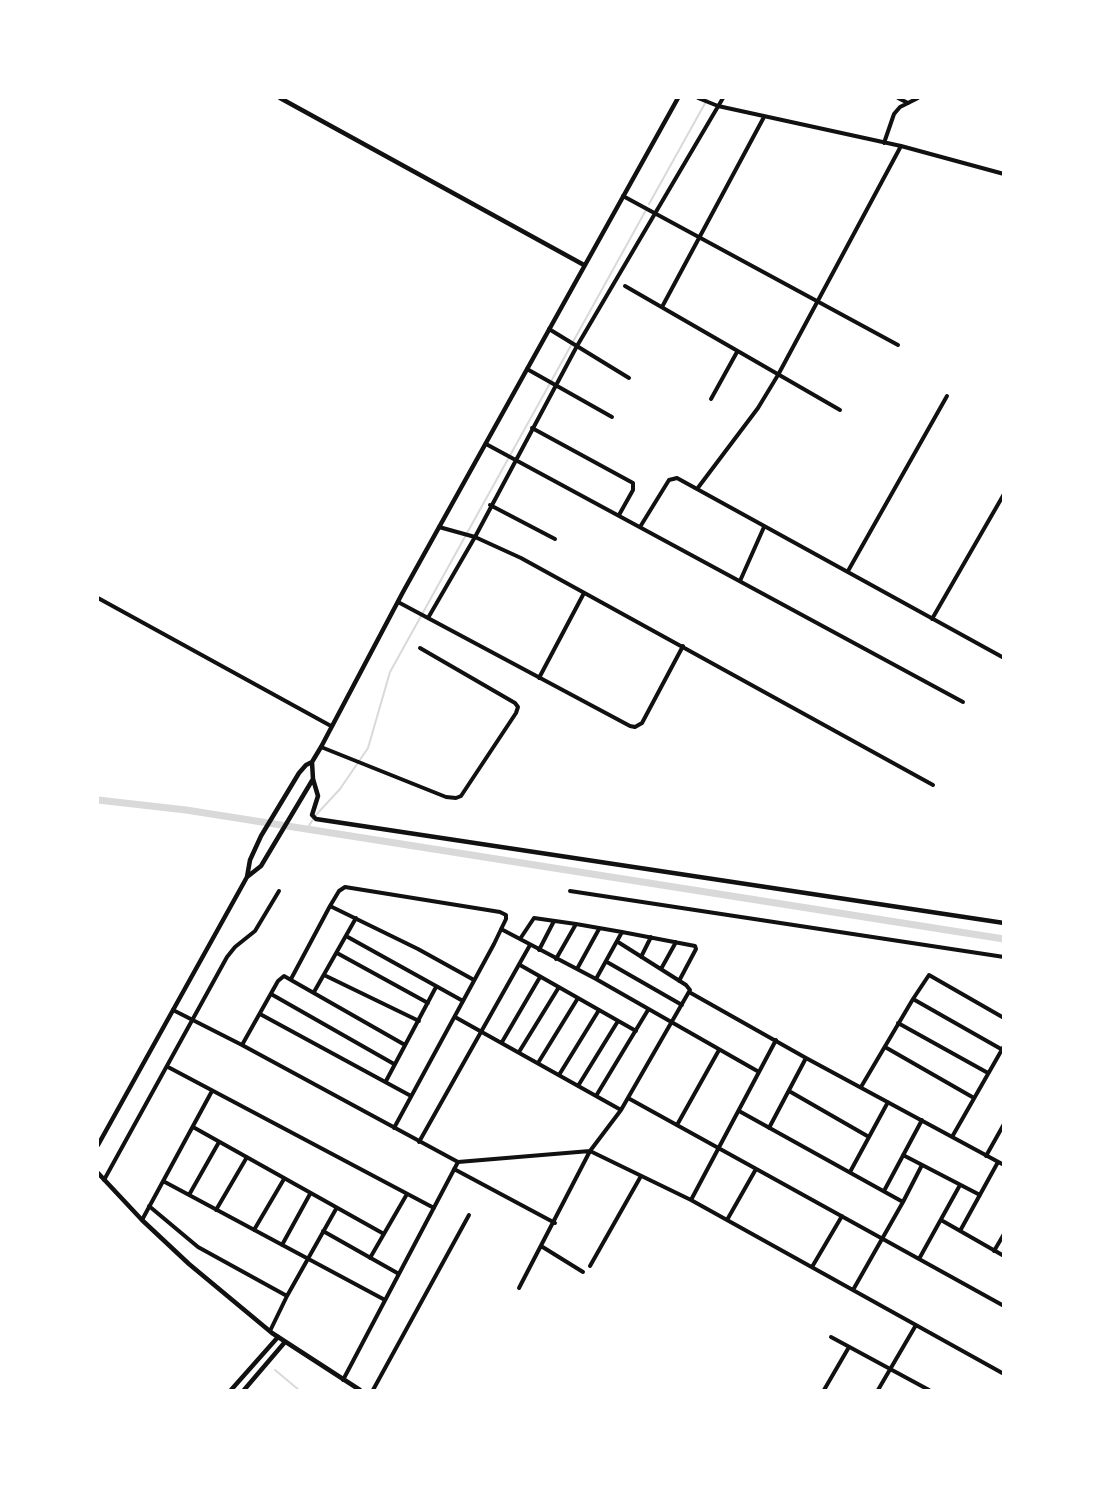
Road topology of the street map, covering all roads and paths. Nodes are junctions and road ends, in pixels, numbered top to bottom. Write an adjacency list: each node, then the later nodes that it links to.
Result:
1 (280, 98): 16 (street)
2 (678, 98): 13 (street)
3 (698, 98): 8 (street)
4 (723, 98): 8 (street)
5 (898, 98): 7 (street)
6 (918, 98): 7 (street)
7 (908, 103): 10 (street)
8 (718, 106): 9 (street); 14 (street)
9 (764, 117): 10 (street); 15 (street)
10 (884, 143): 11 (street)
11 (901, 146): 12 (street); 18 (street)
12 (1004, 174)
13 (623, 196): 14 (street); 16 (street)
14 (655, 214): 15 (street); 21 (street)
15 (701, 237): 18 (street); 19 (street)
16 (585, 265): 20 (street)
17 (625, 286): 19 (street)
18 (819, 301): 22 (street); 25 (street)
19 (662, 307): 23 (street)
20 (549, 329): 21 (street); 24 (street)
21 (574, 344): 26 (street); 27 (street)
22 (898, 345)
23 (737, 352): 25 (street); 29 (street)
24 (527, 369): 27 (street); 33 (street)
25 (778, 375): 30 (street); 35 (street)
26 (629, 378)
27 (552, 383): 31 (street); 32 (street)
28 (947, 396): 44 (street)
29 (711, 399)
30 (840, 410)
31 (612, 417)
32 (532, 428): 34 (street); 38 (street)
33 (486, 444): 34 (street); 39 (street)
34 (514, 459): 37 (street); 38 (street)
35 (698, 489): 40 (street); 41 (street)
36 (1004, 494): 50 (street)
37 (490, 505): 42 (street); 43 (street)
38 (619, 515): 40 (street)
39 (439, 527): 42 (street); 48 (street)
40 (640, 527): 45 (street)
41 (764, 527): 44 (street); 45 (street)
42 (472, 536): 46 (street); 49 (street)
43 (555, 539)
44 (848, 571): 50 (street)
45 (740, 581): 55 (street)
46 (584, 593): 51 (street); 54 (street)
47 (98, 598): 56 (street)
48 (398, 602): 49 (street); 56 (street)
49 (426, 617): 54 (street)
50 (932, 620): 53 (street)
51 (683, 646): 54 (street); 60 (street)
52 (420, 648): 57 (street)
53 (1004, 658)
54 (539, 678)
55 (963, 702)
56 (331, 726): 57 (street)
57 (321, 747): 58 (street)
58 (312, 762): 59 (street); 61 (street)
59 (313, 779): 61 (street); 67 (street)
60 (933, 785)
61 (247, 877): 103 (street)
62 (279, 891): 109 (street)
63 (570, 891): 81 (street)
64 (330, 906): 65 (street); 69 (street); 89 (street)
65 (356, 918): 72 (street); 91 (street)
66 (554, 921): 68 (street); 74 (street); 78 (street)
67 (1004, 923)
68 (576, 924): 70 (street); 82 (street)
69 (501, 929): 74 (street); 91 (street)
70 (599, 929): 71 (street); 85 (street)
71 (622, 932): 73 (street); 75 (street)
72 (346, 936): 79 (street); 93 (street)
73 (651, 937): 76 (street); 80 (street)
74 (520, 939): 77 (street)
75 (618, 942): 80 (street); 83 (street)
76 (676, 942): 86 (street); 92 (street)
77 (530, 945): 78 (street); 84 (street)
78 (539, 950): 82 (street)
79 (337, 953): 87 (street); 101 (street)
80 (641, 957): 86 (street)
81 (1004, 957)
82 (556, 959): 85 (street)
83 (607, 962): 90 (street); 102 (street)
84 (520, 965): 88 (street); 115 (street)
85 (577, 969): 90 (street)
86 (661, 969): 92 (street)
87 (324, 975): 95 (street); 110 (street)
88 (540, 976): 94 (street); 117 (street)
89 (291, 979): 95 (street); 97 (street)
90 (596, 979): 105 (street)
91 (474, 980): 100 (street)
92 (679, 981): 96 (street)
93 (436, 987): 100 (street); 101 (street)
94 (559, 987): 98 (street); 123 (street)
95 (314, 992): 119 (street)
96 (689, 992): 102 (street); 116 (street)
97 (271, 994): 106 (street); 126 (street)
98 (578, 998): 104 (street); 125 (street)
99 (913, 999): 108 (street); 113 (street); 121 (street)
100 (463, 1001): 107 (street)
101 (428, 1003): 110 (street)
102 (682, 1005): 112 (street)
103 (173, 1010): 109 (street); 153 (street)
104 (599, 1010): 111 (street); 130 (street)
105 (648, 1010): 112 (street); 114 (street)
106 (260, 1014): 118 (street); 131 (street)
107 (455, 1017): 115 (street); 136 (street)
108 (1004, 1018)
109 (192, 1020): 118 (street); 127 (street)
110 (419, 1021): 119 (street)
111 (618, 1021): 114 (street); 132 (street)
112 (671, 1023): 122 (street); 138 (street)
113 (898, 1023): 120 (street); 129 (street)
114 (636, 1031): 137 (street)
115 (482, 1032): 117 (street); 152 (street)
116 (776, 1040): 124 (street); 128 (street)
117 (502, 1042): 123 (street)
118 (242, 1045): 147 (street)
119 (405, 1046): 126 (street)
120 (885, 1047): 133 (street); 139 (street)
121 (1002, 1047): 129 (street)
122 (719, 1050): 128 (street); 145 (street)
123 (519, 1052): 125 (street)
124 (806, 1058): 133 (street); 135 (street)
125 (538, 1063): 130 (street)
126 (394, 1064): 131 (street)
127 (168, 1067): 134 (street); 169 (street)
128 (759, 1072): 142 (street)
129 (988, 1073): 139 (street)
130 (559, 1075): 132 (street)
131 (386, 1082): 136 (street)
132 (578, 1086): 137 (street)
133 (861, 1087): 140 (street)
134 (212, 1091): 146 (street); 174 (street)
135 (789, 1091): 148 (street); 149 (street)
136 (411, 1096): 147 (street)
137 (596, 1096): 141 (street)
138 (628, 1098): 141 (street); 145 (street)
139 (974, 1098): 150 (street)
140 (888, 1102): 143 (street); 149 (street)
141 (621, 1110): 155 (street)
142 (739, 1110): 148 (street); 154 (street)
143 (922, 1120): 150 (street); 156 (street)
144 (1004, 1124): 157 (street)
145 (677, 1125): 154 (street)
146 (192, 1127): 151 (street); 170 (street)
147 (394, 1128): 152 (street)
148 (769, 1128): 165 (street)
149 (869, 1137): 165 (street)
150 (952, 1137): 157 (street)
151 (219, 1142): 158 (street); 175 (street)
152 (419, 1142): 159 (street)
153 (98, 1145)
154 (718, 1149): 164 (street); 177 (street)
155 (590, 1151): 159 (street); 167 (street); 188 (street)
156 (903, 1155): 161 (street); 172 (street)
157 (986, 1156): 160 (street)
158 (247, 1157): 168 (street); 182 (street)
159 (458, 1162): 163 (street)
160 (998, 1162): 162 (street); 176 (street)
161 (922, 1165): 171 (street); 178 (street)
162 (1004, 1165)
163 (454, 1169): 180 (street); 188 (street)
164 (756, 1169): 184 (street); 186 (street)
165 (850, 1172): 172 (street)
166 (98, 1173): 169 (street)
167 (641, 1176): 177 (street); 202 (street)
168 (284, 1179): 173 (street); 189 (street)
169 (104, 1180): 185 (street)
170 (163, 1181): 175 (street); 179 (street)
171 (960, 1185): 176 (street); 187 (street)
172 (884, 1191): 178 (street)
173 (310, 1194): 181 (street); 195 (street)
174 (408, 1194): 180 (street); 192 (street)
175 (189, 1195): 182 (street)
176 (980, 1195): 191 (street)
177 (691, 1200): 186 (street)
178 (903, 1202): 194 (street)
179 (149, 1206): 185 (street); 208 (street)
180 (434, 1208): 205 (street)
181 (336, 1209): 190 (street); 192 (street)
182 (216, 1210): 189 (street)
183 (469, 1215): 225 (street)
184 (842, 1216): 194 (street); 203 (street)
185 (142, 1220): 212 (street)
186 (727, 1220): 203 (street)
187 (941, 1220): 191 (street); 201 (street)
188 (555, 1222): 196 (street)
189 (254, 1230): 195 (street)
190 (323, 1231): 199 (street); 200 (street)
191 (960, 1231): 197 (street)
192 (384, 1234): 199 (street)
193 (1004, 1234): 197 (street)
194 (883, 1239): 201 (street); 207 (street)
195 (282, 1245): 200 (street)
196 (541, 1246): 204 (street); 206 (street)
197 (994, 1251): 198 (street)
198 (1004, 1256)
199 (370, 1258): 205 (street)
200 (307, 1259): 208 (street); 209 (street)
201 (919, 1259): 210 (street)
202 (590, 1266)
203 (812, 1267): 207 (street)
204 (583, 1272)
205 (399, 1274): 209 (street)
206 (519, 1288)
207 (853, 1290): 211 (street)
208 (287, 1296): 212 (street)
209 (386, 1300): 221 (street)
210 (1004, 1306)
211 (916, 1325): 219 (street); 220 (street)
212 (270, 1331): 213 (street)
213 (278, 1337): 215 (street); 217 (street)
214 (831, 1337): 216 (street)
215 (285, 1342): 218 (street); 221 (street)
216 (849, 1347): 219 (street); 226 (street)
217 (264, 1352): 218 (street); 222 (street)
218 (271, 1358): 223 (street)
219 (890, 1369): 227 (street); 228 (street)
220 (1004, 1374)
221 (344, 1380): 224 (street)
222 (231, 1390)
223 (244, 1390)
224 (360, 1390)
225 (374, 1390)
226 (824, 1390)
227 (878, 1390)
228 (929, 1390)

